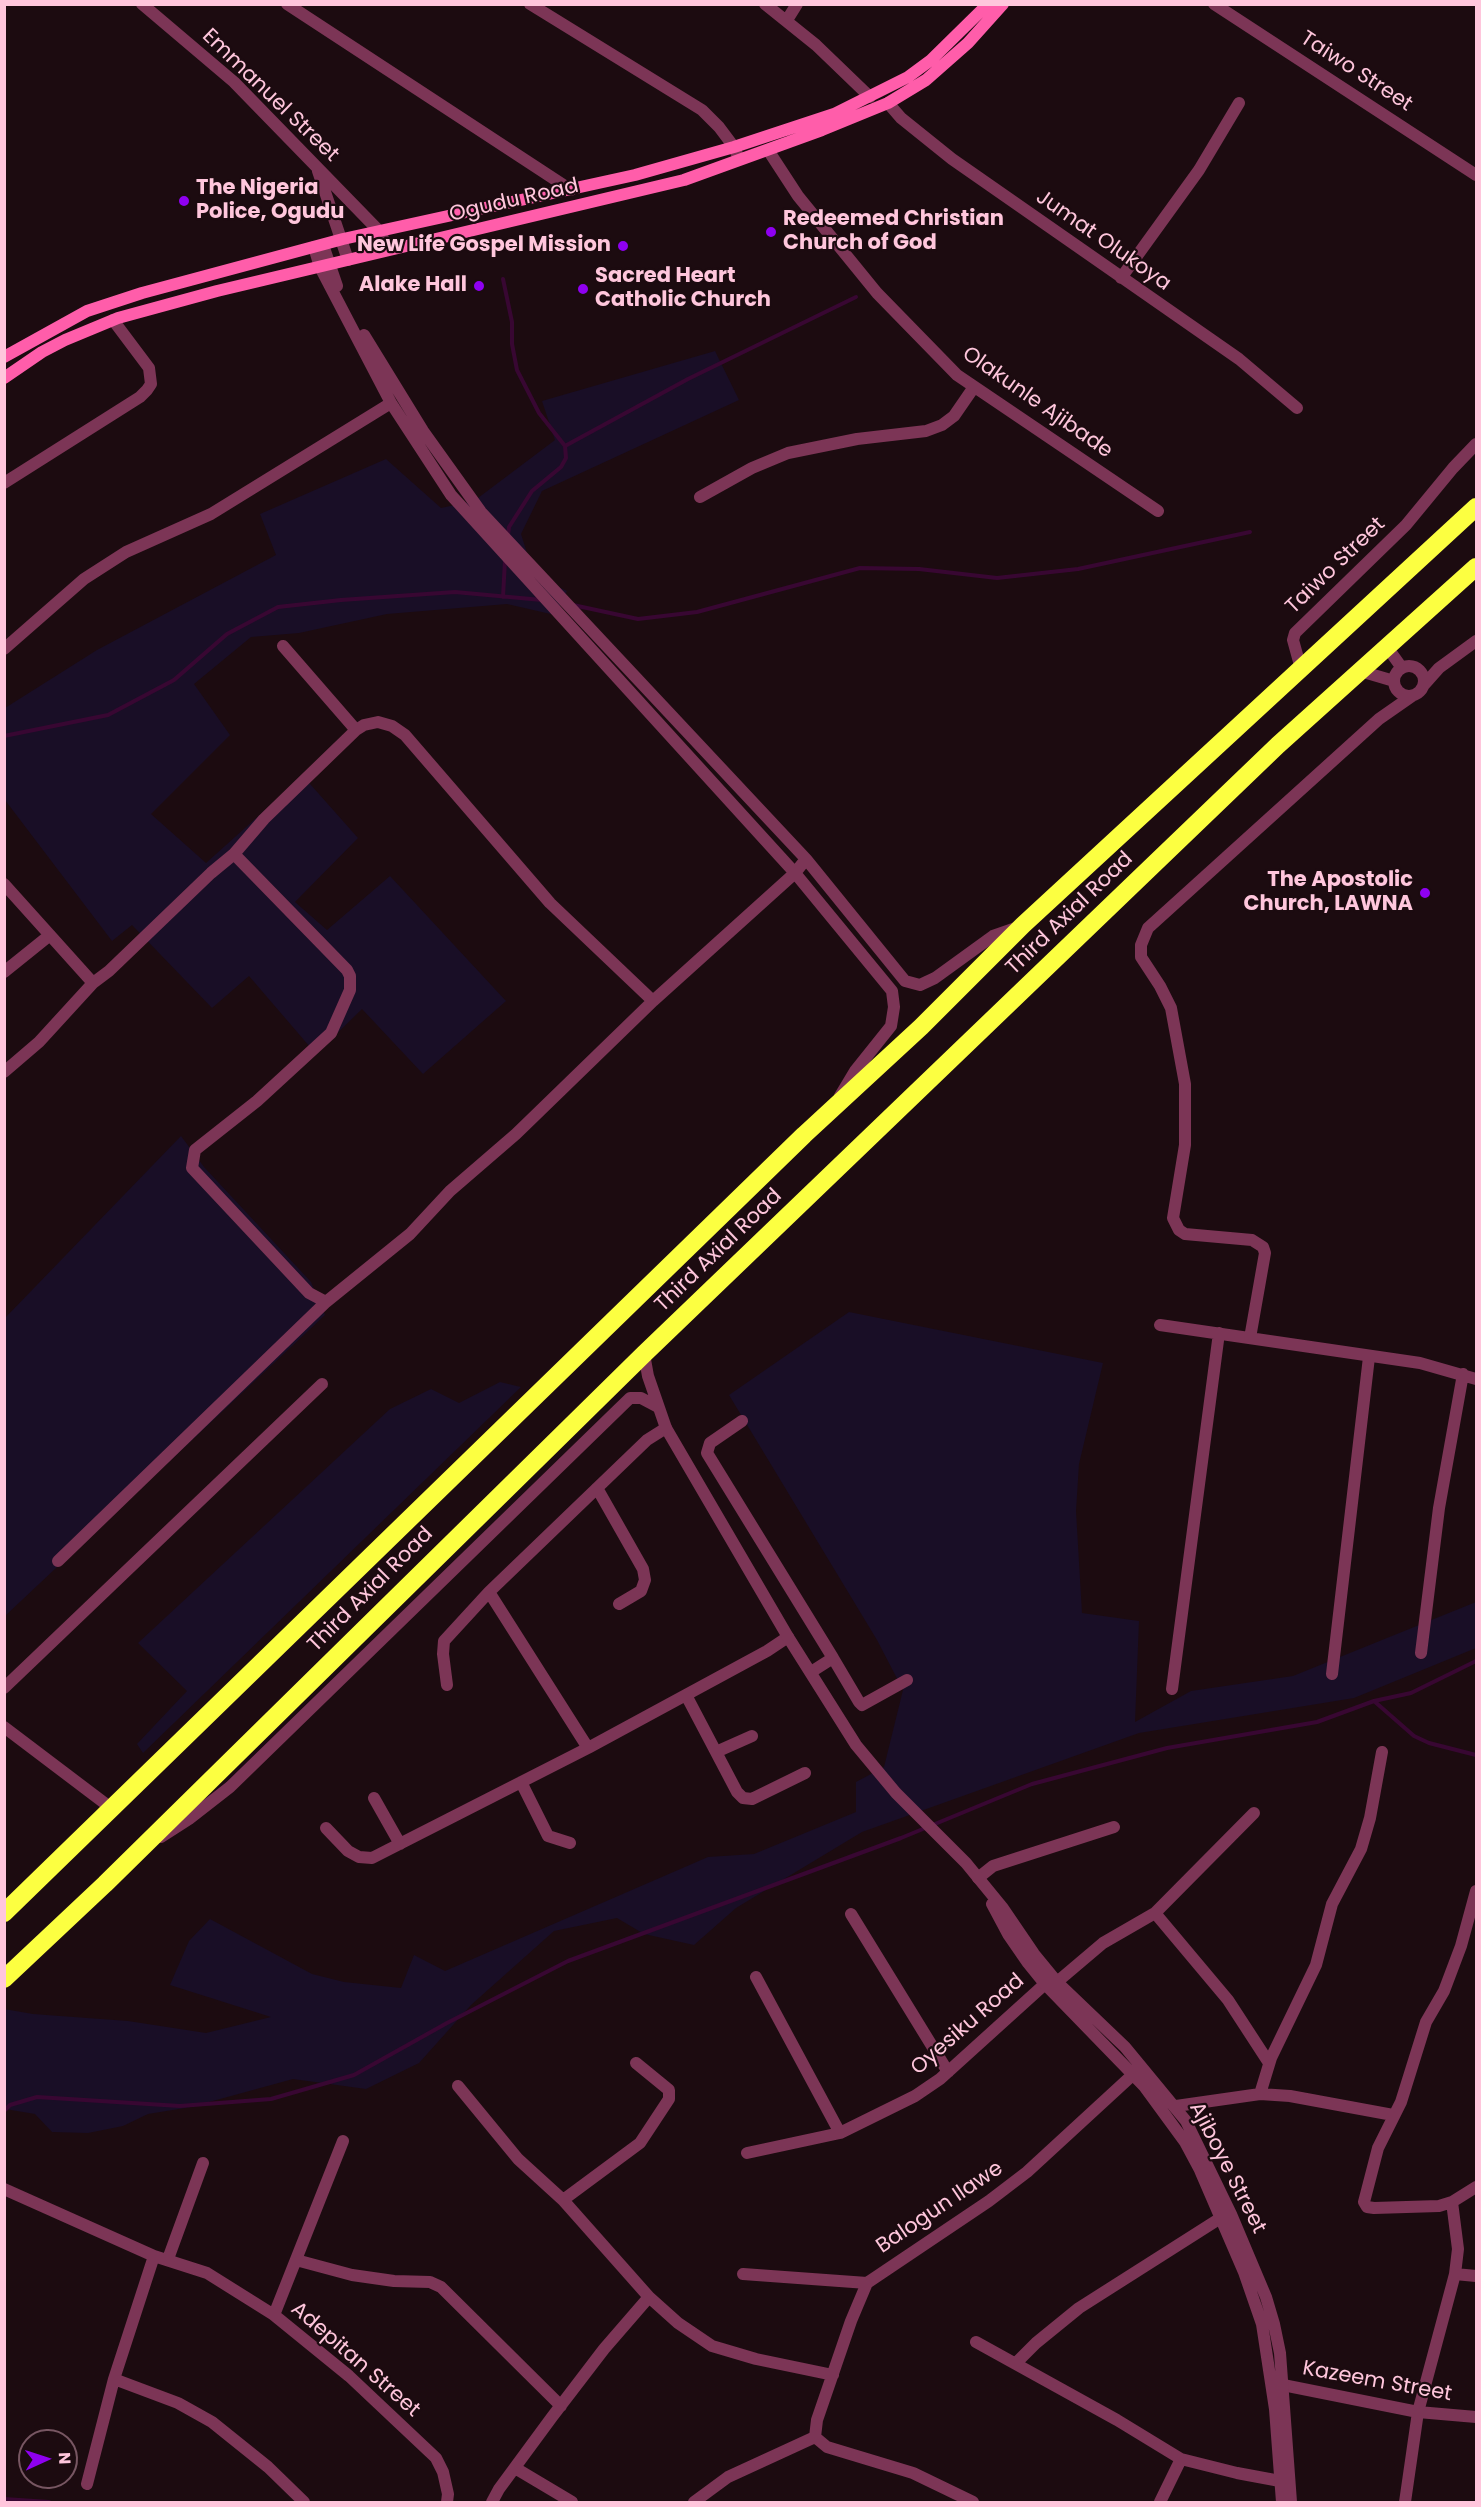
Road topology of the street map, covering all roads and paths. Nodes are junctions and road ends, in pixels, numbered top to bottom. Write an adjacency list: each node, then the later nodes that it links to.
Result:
1 (141, 4): 16 (street, Emmanuel Street)
2 (286, 4): 18 (street)
3 (530, 4): 13 (street)
4 (765, 4): 9 (street)
5 (797, 4): 9 (street)
6 (988, 4): 10 (main road, Ogudu Road)
7 (1003, 4): 11 (main road, Ogudu Road)
8 (1214, 4): 17 (street, Taiwo Street)
9 (787, 20): 10 (street)
10 (870, 98): 13 (main road, Ogudu Road)
11 (888, 103): 14 (main road, Ogudu Road); 25 (street, Jumat Olukoya)
12 (1239, 103): 25 (street)
13 (734, 147): 15 (street); 18 (main road, Ogudu Road)
14 (768, 150): 15 (main road, Ogudu Road); 29 (street, Olakunle Ajibade)
15 (739, 159): 22 (main road, Ogudu Road)
16 (317, 167): 19 (street, Emmanuel Street); 20 (street)
17 (1476, 175)
18 (571, 190): 19 (main road, Ogudu Road)
19 (380, 232): 20 (main road, Ogudu Road); 22 (street, Emmanuel Street)
20 (343, 239): 21 (main road, Ogudu Road); 23 (street)
21 (319, 246): 24 (street); 27 (main road, Ogudu Road)
22 (388, 249): 23 (main road, Ogudu Road)
23 (348, 260): 24 (main road, Ogudu Road)
24 (324, 266): 26 (main road, Ogudu Road); 30 (street); 37 (street)
25 (1120, 278): 31 (street, Jumat Olukoya)
26 (113, 320): 28 (main road, Ogudu Road); 33 (street)
27 (4, 357)
28 (4, 378)
29 (974, 387): 34 (street); 36 (street, Olakunle Ajibade)
30 (391, 402): 37 (street); 42 (street)
31 (1297, 408)
32 (1476, 444): 44 (street, Taiwo Street)
33 (4, 483)
34 (700, 497)
35 (1476, 507): 44 (highway, Third Axial Road)
36 (1158, 511)
37 (476, 516): 54 (street); 55 (street)
38 (1476, 567): 41 (highway, Third Axial Road)
39 (1476, 641): 45 (street)
40 (283, 646): 52 (street)
41 (1387, 647): 43 (street); 46 (highway, Third Axial Road)
42 (4, 649)
43 (1402, 668): 47 (street); 48 (street)
44 (1301, 669): 57 (highway, Third Axial Road)
45 (1439, 669): 47 (street); 49 (street)
46 (1360, 671): 48 (street); 68 (highway, Third Axial Road)
47 (1419, 671): 49 (street)
48 (1395, 685): 50 (street); 51 (street)
49 (1423, 686): 50 (street)
50 (1412, 696): 51 (street)
51 (1379, 718): 67 (street)
52 (356, 730): 53 (street); 61 (street)
53 (234, 854): 60 (street); 64 (street)
54 (806, 859): 55 (street); 57 (street)
55 (795, 873): 61 (street); 63 (street)
56 (4, 884): 58 (street)
57 (1023, 925): 63 (highway, Third Axial Road)
58 (50, 935): 59 (street); 60 (street)
59 (4, 972)
60 (93, 983): 62 (street)
61 (652, 1001): 64 (street)
62 (4, 1072)
63 (832, 1110): 98 (highway, Third Axial Road)
64 (326, 1302): 77 (street)
65 (1160, 1325): 66 (street)
66 (1220, 1333): 67 (street); 88 (street)
67 (1250, 1338): 69 (street)
68 (644, 1353): 73 (street, Ajiboye Street); 104 (highway, Third Axial Road)
69 (1369, 1357): 70 (street); 84 (street)
70 (1463, 1374): 71 (street); 81 (street)
71 (1476, 1379)
72 (322, 1384): 87 (street)
73 (658, 1407): 75 (street, Ajiboye Street); 104 (street)
74 (742, 1421): 82 (street)
75 (666, 1428): 76 (street); 80 (street, Ajiboye Street)
76 (597, 1488): 78 (street); 79 (street)
77 (58, 1561)
78 (489, 1592): 86 (street); 92 (street)
79 (619, 1604)
80 (788, 1637): 83 (street, Ajiboye Street); 89 (street)
81 (1421, 1653)
82 (833, 1658): 83 (street); 85 (street)
83 (811, 1672): 105 (street, Ajiboye Street)
84 (1332, 1674)
85 (907, 1680)
86 (447, 1685)
87 (4, 1688)
88 (1172, 1689)
89 (686, 1695): 92 (street); 93 (street)
90 (4, 1727): 98 (street)
91 (752, 1736): 93 (street)
92 (588, 1748): 96 (street)
93 (716, 1752): 95 (street)
94 (1382, 1752): 114 (street)
95 (805, 1773)
96 (521, 1782): 102 (street); 103 (street)
97 (374, 1798): 103 (street)
98 (111, 1808): 107 (highway, Third Axial Road)
99 (1254, 1812): 108 (street, Oyesiku Road)
100 (1114, 1827): 105 (street)
101 (326, 1828): 103 (street)
102 (570, 1843)
103 (400, 1844)
104 (140, 1850): 111 (highway, Third Axial Road)
105 (980, 1880): 112 (street, Ajiboye Street)
106 (1476, 1891): 120 (street)
107 (4, 1913)
108 (1155, 1913): 112 (street, Oyesiku Road); 114 (street)
109 (851, 1914): 116 (street)
110 (756, 1977): 121 (street)
111 (4, 1979)
112 (1051, 1983): 115 (street, Ajiboye Street); 116 (street, Oyesiku Road)
113 (636, 2063): 127 (street)
114 (1269, 2063): 118 (street)
115 (1137, 2070): 119 (street, Ajiboye Street); 129 (street, Ajiboye Street); 136 (street, Balogun Ilawe)
116 (948, 2072): 121 (street, Oyesiku Road)
117 (458, 2086): 127 (street)
118 (1260, 2094): 119 (street); 120 (street)
119 (1176, 2106): 143 (street, Ajiboye Street)
120 (1393, 2115): 128 (street)
121 (840, 2133): 123 (street, Oyesiku Road)
122 (343, 2141): 132 (street)
123 (747, 2153)
124 (203, 2163): 131 (street)
125 (1476, 2187): 128 (street)
126 (4, 2189): 130 (street, Adepitan Street)
127 (563, 2200): 137 (street)
128 (1452, 2202): 134 (street)
129 (1219, 2219): 140 (street); 143 (street, Ajiboye Street)
130 (154, 2256): 131 (street, Adepitan Street); 142 (street)
131 (168, 2259): 138 (street, Adepitan Street)
132 (296, 2260): 138 (street); 144 (street)
133 (743, 2274): 136 (street)
134 (1455, 2274): 135 (street); 145 (street)
135 (1476, 2276)
136 (867, 2283): 141 (street, Balogun Ilawe)
137 (649, 2297): 141 (street); 144 (street)
138 (274, 2315): 153 (street, Adepitan Street)
139 (976, 2342): 140 (street)
140 (1016, 2363): 148 (street)
141 (833, 2376): 147 (street, Balogun Ilawe)
142 (114, 2379): 151 (street); 152 (street)
143 (1277, 2386): 145 (street, Kazeem Street); 150 (street); 160 (street)
144 (561, 2406): 149 (street)
145 (1418, 2412): 146 (street, Kazeem Street); 161 (street)
146 (1476, 2417)
147 (816, 2437): 156 (street); 157 (street)
148 (1181, 2459): 150 (street); 158 (street)
149 (514, 2468): 154 (street); 155 (street)
150 (1280, 2481): 159 (street)
151 (87, 2484)
152 (304, 2502)
153 (447, 2502)
154 (492, 2502)
155 (572, 2502)
156 (694, 2502)
157 (973, 2502)
158 (1160, 2502)
159 (1282, 2502)
160 (1291, 2502)
161 (1405, 2502)

